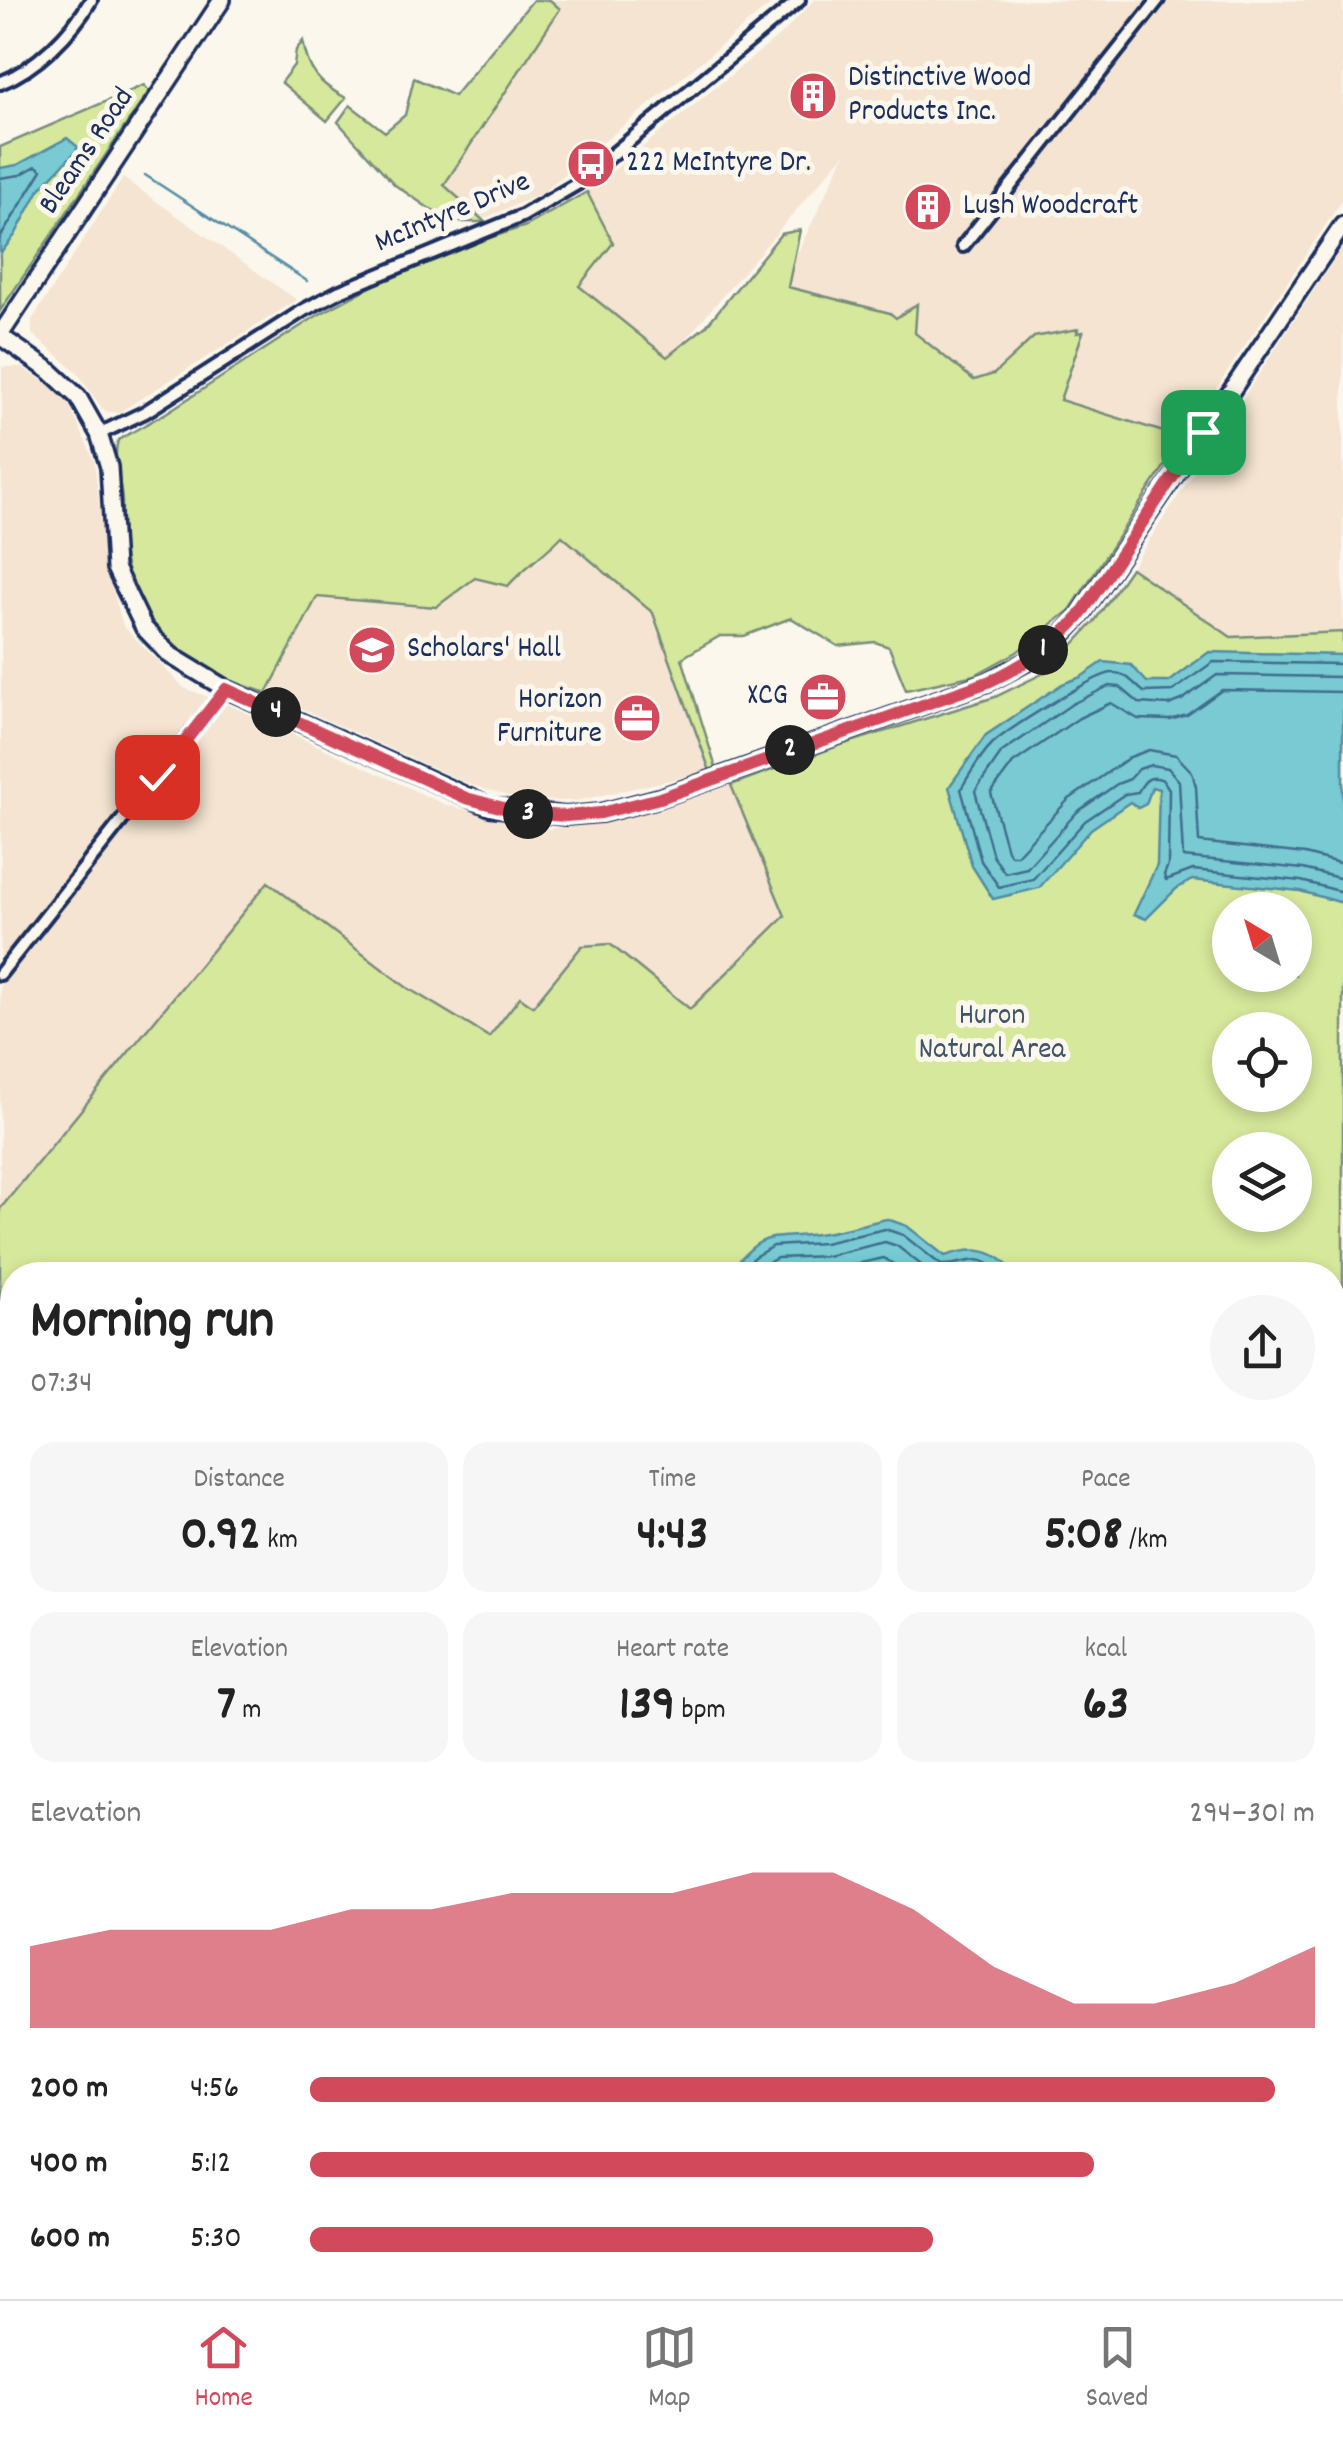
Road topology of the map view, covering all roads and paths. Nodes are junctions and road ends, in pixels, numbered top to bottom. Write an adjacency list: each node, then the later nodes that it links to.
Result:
1 (92, 0): 5 (street)
2 (222, 0): 8 (street, Bleams Road)
3 (799, 0): 9 (street, McIntyre Drive)
4 (1158, 0): 7 (street)
5 (0, 83)
6 (1343, 226): 10 (street)
7 (964, 246)
8 (0, 335): 9 (street)
9 (99, 434): 10 (street)
10 (226, 689): 11 (street)
11 (0, 974)

